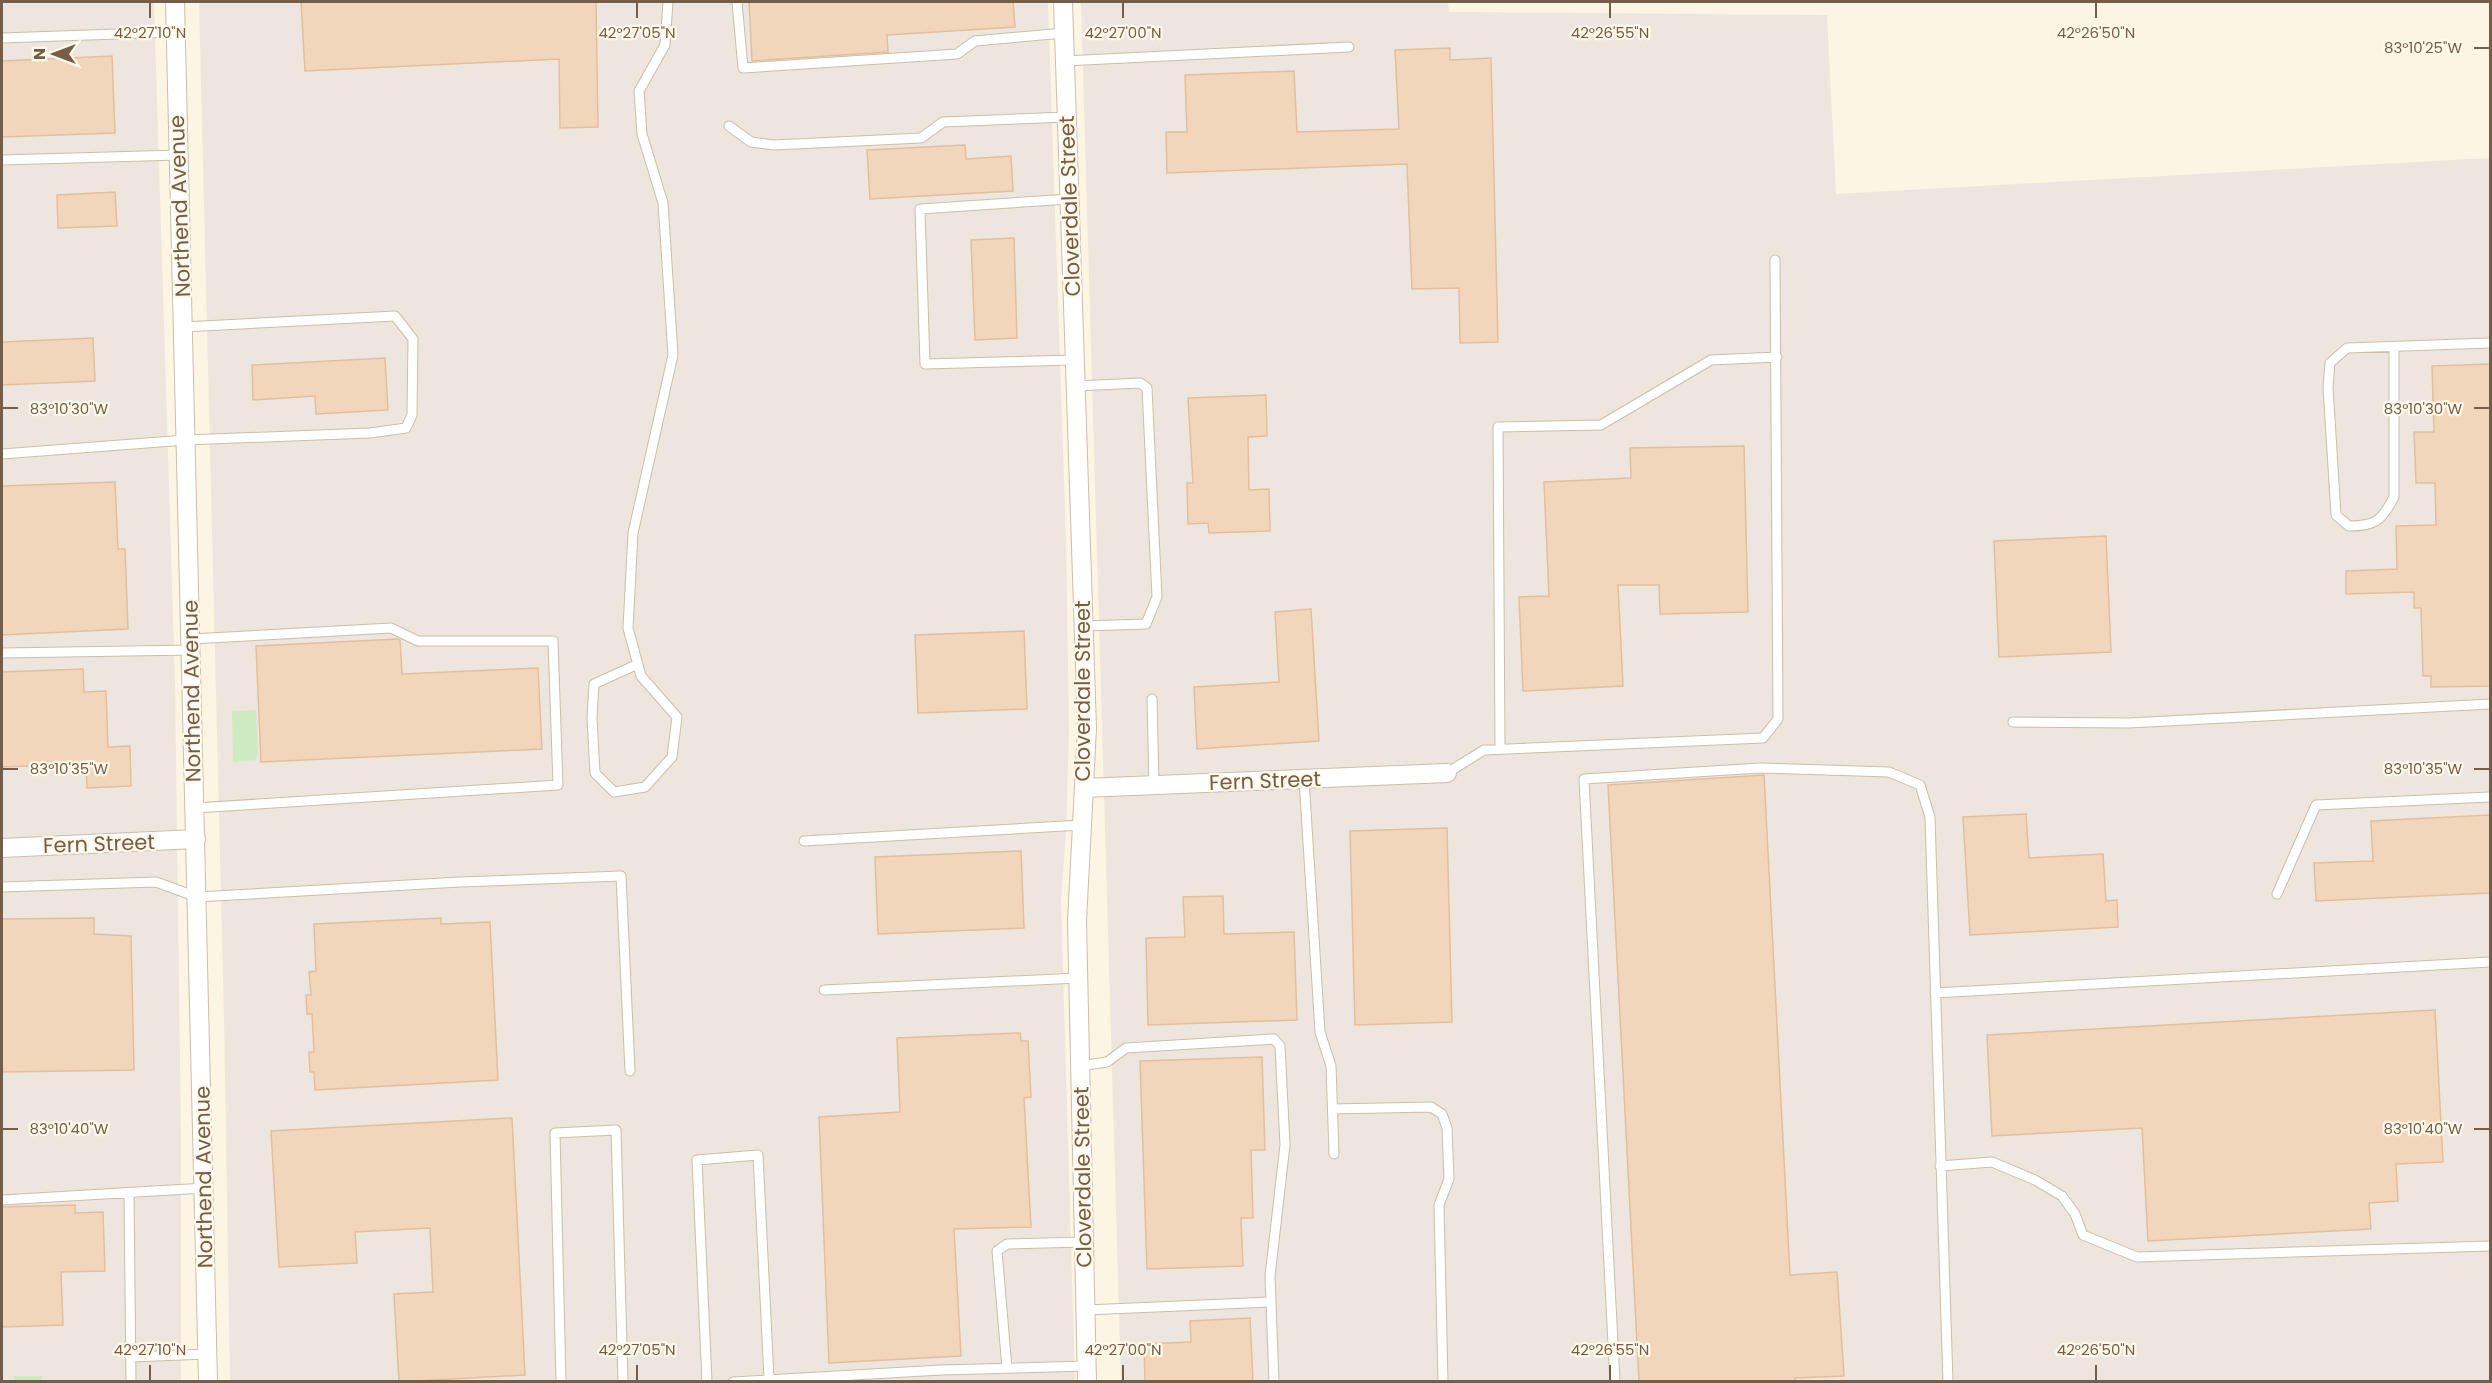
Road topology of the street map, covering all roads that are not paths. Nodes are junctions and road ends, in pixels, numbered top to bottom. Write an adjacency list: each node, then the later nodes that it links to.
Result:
1 (175, 2): 5 (street, Northend Avenue)
2 (668, 2): 27 (lane)
3 (737, 2): 6 (lane)
4 (1063, 2): 6 (street, Cloverdale Street)
5 (175, 32): 7 (lane); 12 (street, Northend Avenue)
6 (1064, 33): 9 (street, Cloverdale Street)
7 (2, 38)
8 (1349, 47): 9 (lane)
9 (1064, 61): 10 (street, Cloverdale Street)
10 (1066, 117): 11 (lane); 14 (street, Cloverdale Street)
11 (729, 126)
12 (179, 155): 13 (lane); 16 (street, Northend Avenue)
13 (2, 160)
14 (1069, 199): 20 (street, Cloverdale Street); 20 (lane)
15 (1775, 260): 19 (lane)
16 (183, 327): 22 (street, Northend Avenue); 22 (lane)
17 (2490, 343): 18 (lane)
18 (2394, 348): 18 (lane)
19 (1777, 357): 31 (lane); 31 (lane)
20 (1076, 360): 21 (street, Cloverdale Street)
21 (1076, 386): 24 (street, Cloverdale Street); 24 (lane)
22 (186, 440): 23 (lane); 25 (street, Northend Avenue)
23 (2, 454)
24 (1084, 626): 35 (street, Cloverdale Street)
25 (192, 645): 26 (lane); 37 (street, Northend Avenue); 37 (lane)
26 (2, 653)
27 (638, 664): 27 (lane)
28 (1152, 699): 34 (lane)
29 (2490, 704): 30 (lane)
30 (2013, 722)
31 (1500, 749): 32 (lane)
32 (1447, 773): 33 (street, Fern Street)
33 (1304, 779): 34 (street, Fern Street); 51 (lane)
34 (1154, 785): 35 (street, Fern Street)
35 (1084, 788): 38 (street, Cloverdale Street)
36 (2490, 796): 43 (lane)
37 (195, 808): 39 (street, Northend Avenue)
38 (1082, 825): 40 (lane); 46 (street, Cloverdale Street)
39 (196, 838): 41 (street, Fern Street); 44 (street, Northend Avenue)
40 (804, 841)
41 (2, 848)
42 (2, 887): 44 (lane)
43 (2277, 894)
44 (197, 897): 50 (lane); 54 (street, Northend Avenue)
45 (2490, 962): 48 (lane)
46 (1078, 978): 47 (lane); 49 (street, Cloverdale Street)
47 (824, 990)
48 (1935, 993): 53 (lane); 74 (lane)
49 (1080, 1066): 57 (street, Cloverdale Street); 59 (lane)
50 (630, 1071)
51 (1333, 1109): 52 (lane); 73 (lane)
52 (1334, 1154)
53 (1940, 1166): 58 (lane); 75 (lane)
54 (205, 1188): 55 (lane); 61 (street, Northend Avenue)
55 (129, 1193): 56 (lane); 62 (lane)
56 (2, 1200)
57 (1084, 1242): 60 (street, Cloverdale Street); 63 (lane)
58 (2490, 1246)
59 (1271, 1302): 60 (lane); 72 (lane)
60 (1086, 1310): 64 (street, Cloverdale Street)
61 (208, 1354): 62 (lane); 67 (street, Northend Avenue)
62 (130, 1357): 66 (lane)
63 (1007, 1368): 64 (lane); 65 (lane)
64 (1087, 1374)
65 (769, 1379): 70 (lane); 71 (lane)
66 (131, 1382)
67 (208, 1382)
68 (561, 1382): 69 (lane)
69 (623, 1382)
70 (707, 1382)
71 (733, 1382)
72 (1274, 1382)
73 (1443, 1382)
74 (1615, 1382)
75 (1948, 1382)

